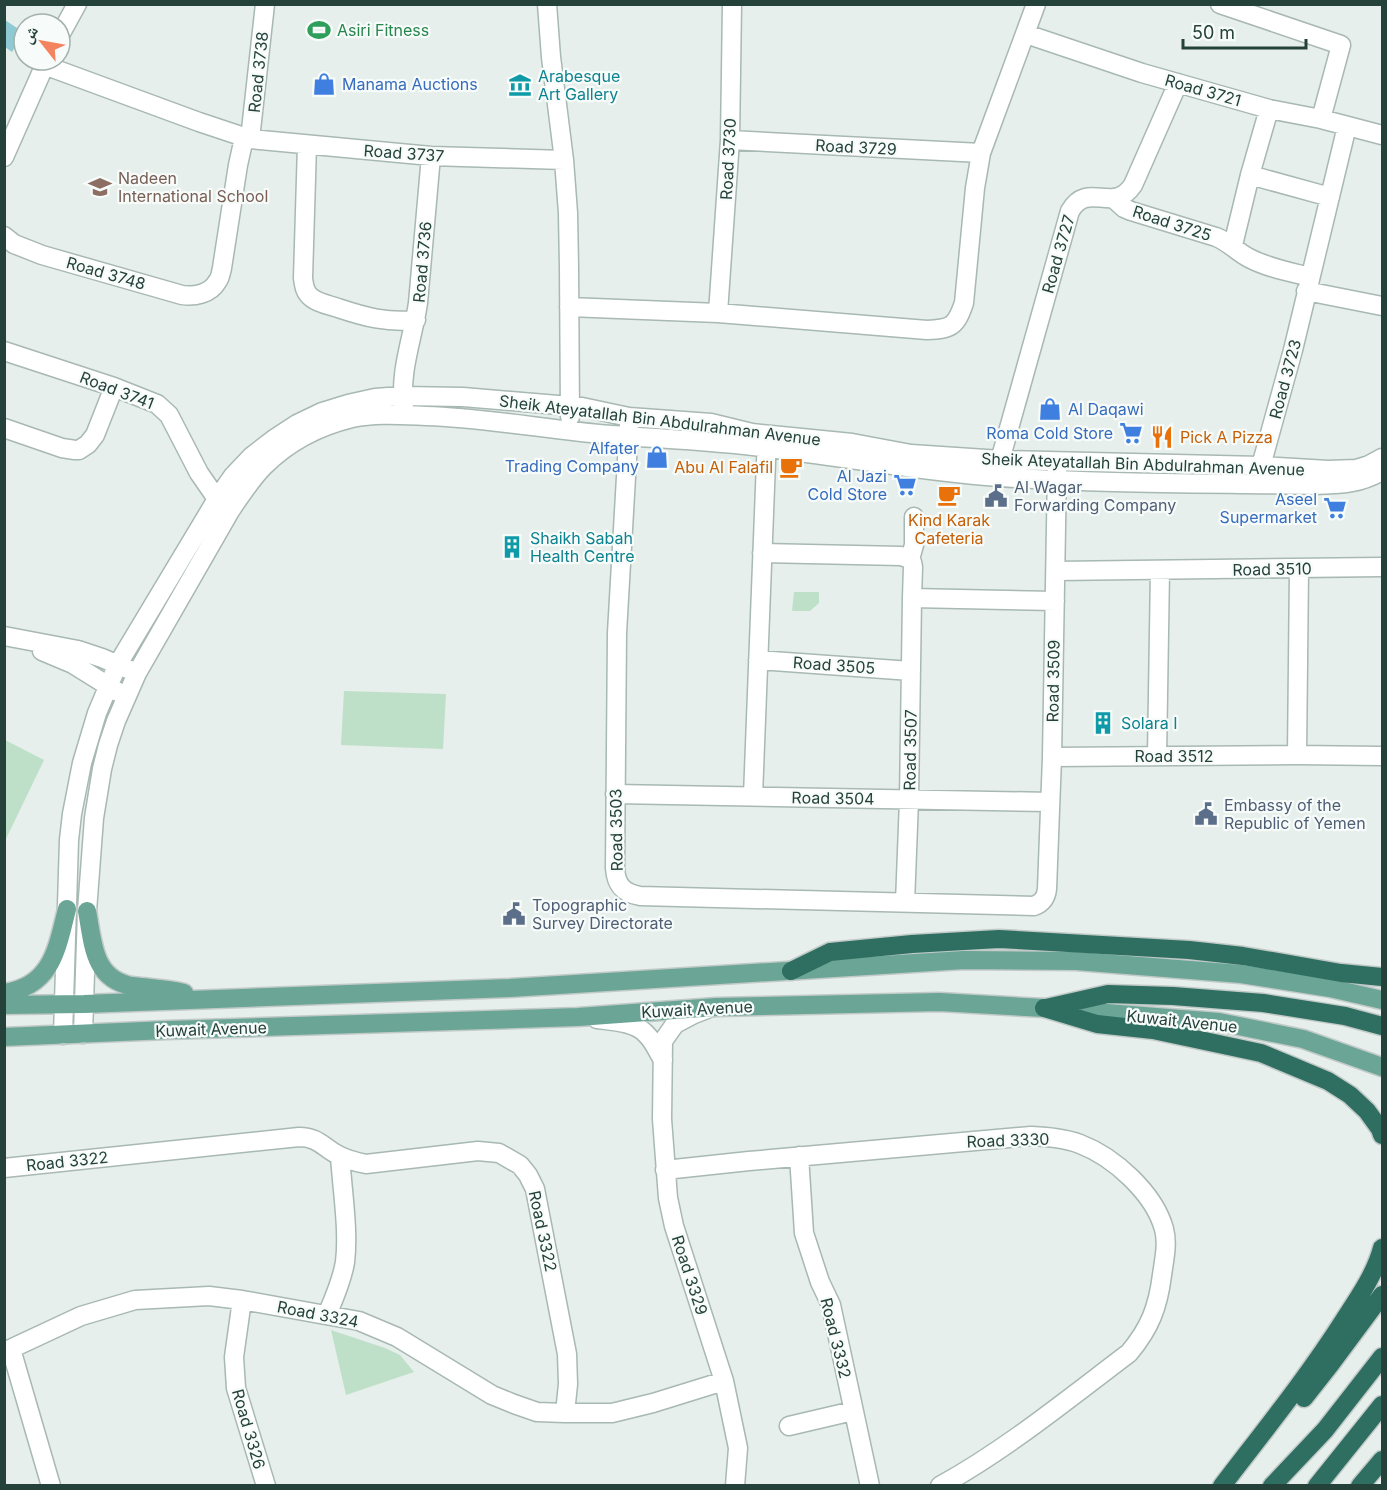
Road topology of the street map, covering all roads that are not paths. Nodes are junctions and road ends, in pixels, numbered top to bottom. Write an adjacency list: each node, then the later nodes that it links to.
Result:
1 (265, 4): 15 (street, Road 3738)
2 (547, 4): 21 (street)
3 (732, 4): 16 (street, Road 3730)
4 (1036, 4): 7 (street)
5 (1220, 4): 6 (street)
6 (1243, 9): 12 (street)
7 (1026, 34): 10 (street, Road 3721); 18 (street)
8 (42, 72): 20 (street)
9 (70, 72): 15 (street, Road 3737)
10 (1178, 83): 11 (street, Road 3721); 24 (street)
11 (1269, 109): 12 (street, Road 3721); 22 (street, Road 3725)
12 (1321, 119): 13 (street, Road 3721)
13 (1347, 126): 14 (street, Road 3721); 23 (street, Road 3723)
14 (1383, 135)
15 (247, 139): 17 (street, Road 3737); 25 (street, Road 3748)
16 (730, 140): 18 (street, Road 3729); 30 (street, Road 3730)
17 (307, 145): 19 (street, Road 3737); 31 (street, Road 3736)
18 (981, 153): 30 (street)
19 (430, 156): 21 (street, Road 3737); 31 (street, Road 3736)
20 (4, 157)
21 (564, 160): 29 (street)
22 (1250, 175): 23 (street); 26 (street, Road 3725)
23 (1330, 197): 27 (street, Road 3723)
24 (1113, 198): 26 (street, Road 3725); 44 (street, Road 3727)
25 (4, 236)
26 (1233, 245): 27 (street, Road 3725)
27 (1308, 284): 28 (street); 43 (street, Road 3723)
28 (1383, 306)
29 (569, 307): 30 (street); 35 (street)
30 (718, 313)
31 (416, 320): 34 (street)
32 (4, 351): 33 (street, Road 3741)
33 (114, 387): 38 (street); 47 (street, Road 3741)
34 (402, 396): 35 (street, Sheik Ateyatallah Bin Abdulrahman Avenue); 36 (street); 47 (street, Sheik Ateyatallah Bin Abdulrahman Avenue)
35 (570, 406): 37 (street, Sheik Ateyatallah Bin Abdulrahman Avenue); 39 (street)
36 (405, 415): 39 (street, Sheik Ateyatallah Bin Abdulrahman Avenue); 61 (street, Sheik Ateyatallah Bin Abdulrahman Avenue)
37 (629, 417): 40 (street, Road 3503); 41 (street, Sheik Ateyatallah Bin Abdulrahman Avenue)
38 (4, 428)
39 (570, 431): 40 (street, Sheik Ateyatallah Bin Abdulrahman Avenue)
40 (628, 437): 41 (street, Sheik Ateyatallah Bin Abdulrahman Avenue); 68 (street, Road 3503)
41 (767, 441): 44 (street, Sheik Ateyatallah Bin Abdulrahman Avenue); 49 (street)
42 (1058, 461): 43 (street, Sheik Ateyatallah Bin Abdulrahman Avenue); 44 (street, Sheik Ateyatallah Bin Abdulrahman Avenue); 46 (street, Road 3509)
43 (1261, 466): 45 (street, Sheik Ateyatallah Bin Abdulrahman Avenue)
44 (998, 468): 46 (street, Sheik Ateyatallah Bin Abdulrahman Avenue)
45 (1377, 468): 46 (street, Sheik Ateyatallah Bin Abdulrahman Avenue)
46 (1057, 480): 54 (street, Road 3509)
47 (217, 499): 59 (street, Sheik Ateyatallah Bin Abdulrahman Avenue)
48 (914, 517): 50 (street, Road 3507)
49 (762, 553): 50 (street); 58 (street)
50 (909, 559): 55 (street, Road 3507)
51 (1383, 567): 52 (street, Road 3510)
52 (1299, 569): 53 (street, Road 3510); 64 (street)
53 (1161, 570): 54 (street, Road 3510); 66 (street)
54 (1056, 571): 56 (street, Road 3509)
55 (912, 598): 56 (street); 60 (street, Road 3507)
56 (1055, 601): 65 (street, Road 3509)
57 (4, 636): 59 (street); 62 (street)
58 (758, 660): 60 (street, Road 3505); 69 (street)
59 (118, 664): 61 (street); 62 (street, Sheik Ateyatallah Bin Abdulrahman Avenue)
60 (911, 671): 70 (street, Road 3507)
61 (137, 673): 63 (street, Sheik Ateyatallah Bin Abdulrahman Avenue)
62 (108, 687): 63 (street); 74 (street, Sheik Ateyatallah Bin Abdulrahman Avenue)
63 (127, 697): 75 (street, Sheik Ateyatallah Bin Abdulrahman Avenue)
64 (1297, 755): 66 (street, Road 3512); 67 (street, Road 3512)
65 (1052, 756): 66 (street, Road 3512); 71 (street, Road 3509)
66 (1157, 756)
67 (1383, 756)
68 (615, 794): 69 (street, Road 3504); 73 (street, Road 3503)
69 (753, 796): 70 (street, Road 3504)
70 (909, 800): 71 (street, Road 3504); 73 (street, Road 3507)
71 (1050, 802): 72 (street, Road 3509)
72 (1043, 900): 73 (street, Road 3503)
73 (904, 903)
74 (67, 909): 78 (main road); 83 (street, Sheik Ateyatallah Bin Abdulrahman Avenue)
75 (87, 911): 79 (main road); 81 (street, Sheik Ateyatallah Bin Abdulrahman Avenue)
76 (791, 971): 77 (highway); 79 (main road, Kuwait Avenue); 80 (main road, Kuwait Avenue)
77 (1383, 978)
78 (4, 993)
79 (200, 999): 81 (main road, Kuwait Avenue)
80 (1383, 1000)
81 (84, 1004): 83 (main road, Kuwait Avenue); 89 (street, Sheik Ateyatallah Bin Abdulrahman Avenue)
82 (4, 1005): 83 (main road, Kuwait Avenue)
83 (63, 1005): 88 (street, Sheik Ateyatallah Bin Abdulrahman Avenue)
84 (716, 1007): 85 (main road, Kuwait Avenue); 86 (main road, Kuwait Avenue); 91 (street, Road 3329)
85 (1044, 1008): 87 (highway); 92 (main road, Kuwait Avenue); 93 (highway)
86 (578, 1017): 89 (main road, Kuwait Avenue); 91 (street)
87 (1383, 1026)
88 (63, 1035): 89 (main road, Kuwait Avenue); 90 (main road, Kuwait Avenue)
89 (82, 1035)
90 (4, 1037)
91 (663, 1060): 97 (street, Road 3329)
92 (1383, 1067)
93 (1383, 1135)
94 (340, 1156): 96 (street, Road 3322); 101 (street); 107 (street, Road 3322)
95 (800, 1156): 97 (street, Road 3330); 106 (street, Road 3332); 115 (street, Road 3330)
96 (4, 1168)
97 (665, 1170): 104 (street, Road 3329)
98 (1383, 1248): 116 (highway)
99 (1383, 1295): 116 (highway)
100 (242, 1300): 101 (street, Road 3324); 102 (street, Road 3324); 112 (street, Road 3326)
101 (327, 1315): 107 (street, Road 3324)
102 (8, 1351): 111 (street)
103 (1383, 1357): 117 (highway)
104 (724, 1381): 107 (street, Road 3324); 113 (street, Road 3329)
105 (1383, 1405): 118 (highway)
106 (853, 1411): 108 (street); 114 (street, Road 3332)
107 (565, 1413)
108 (789, 1426)
109 (1383, 1460): 119 (highway)
110 (1383, 1473): 120 (highway)
111 (51, 1485)
112 (266, 1485)
113 (735, 1485)
114 (870, 1485)
115 (940, 1485)
116 (1222, 1485)
117 (1272, 1485)
118 (1317, 1485)
119 (1360, 1485)
120 (1369, 1485)

